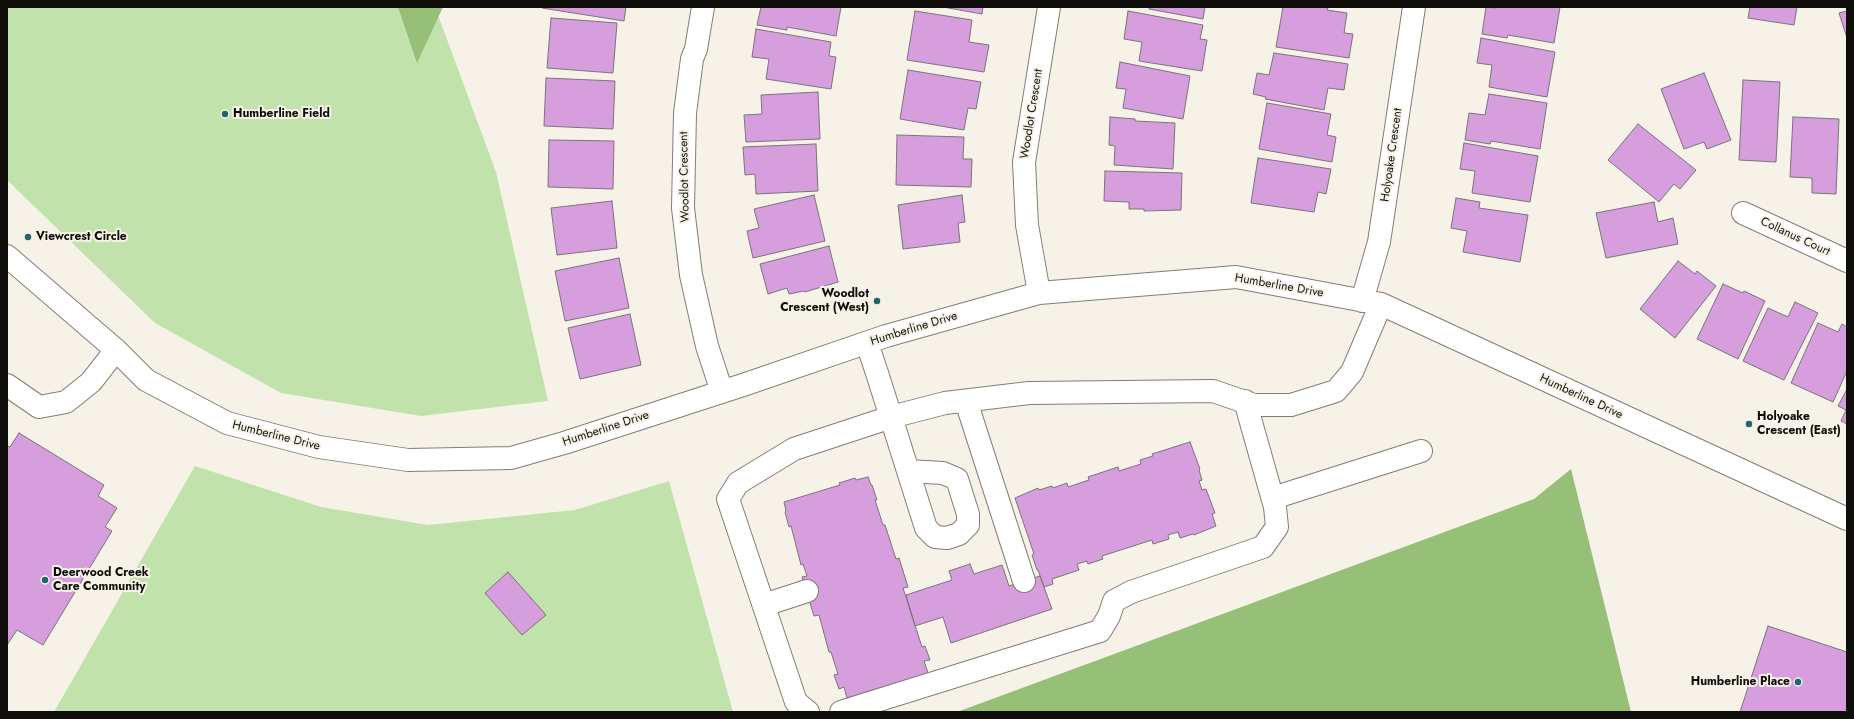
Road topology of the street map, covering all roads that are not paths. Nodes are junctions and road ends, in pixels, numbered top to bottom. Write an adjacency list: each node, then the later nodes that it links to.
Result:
1 (703, 7): 12 (street, Woodlot Crescent)
2 (1049, 7): 7 (street, Woodlot Crescent)
3 (1414, 7): 8 (street, Holyoake Crescent)
4 (1743, 214): 6 (street, Collanus Court)
5 (7, 256): 10 (street, Humberline Drive)
6 (1847, 261)
7 (1039, 293): 8 (street, Humberline Drive); 9 (street, Humberline Drive)
8 (1372, 303): 14 (street, Holyoake Crescent); 19 (street, Humberline Drive)
9 (867, 343): 12 (street, Humberline Drive); 15 (street)
10 (116, 350): 11 (street); 12 (street, Humberline Drive)
11 (7, 385)
12 (722, 392)
13 (966, 400): 14 (street, Holyoake Crescent); 15 (street, Holyoake Crescent); 20 (street)
14 (1245, 402): 18 (street)
15 (891, 417): 17 (street); 22 (street, Holyoake Crescent)
16 (1421, 451): 18 (street)
17 (908, 471)
18 (1272, 498): 24 (street)
19 (1847, 520)
20 (1024, 581)
21 (807, 591): 22 (street)
22 (764, 605): 23 (street)
23 (808, 712)
24 (841, 712)

